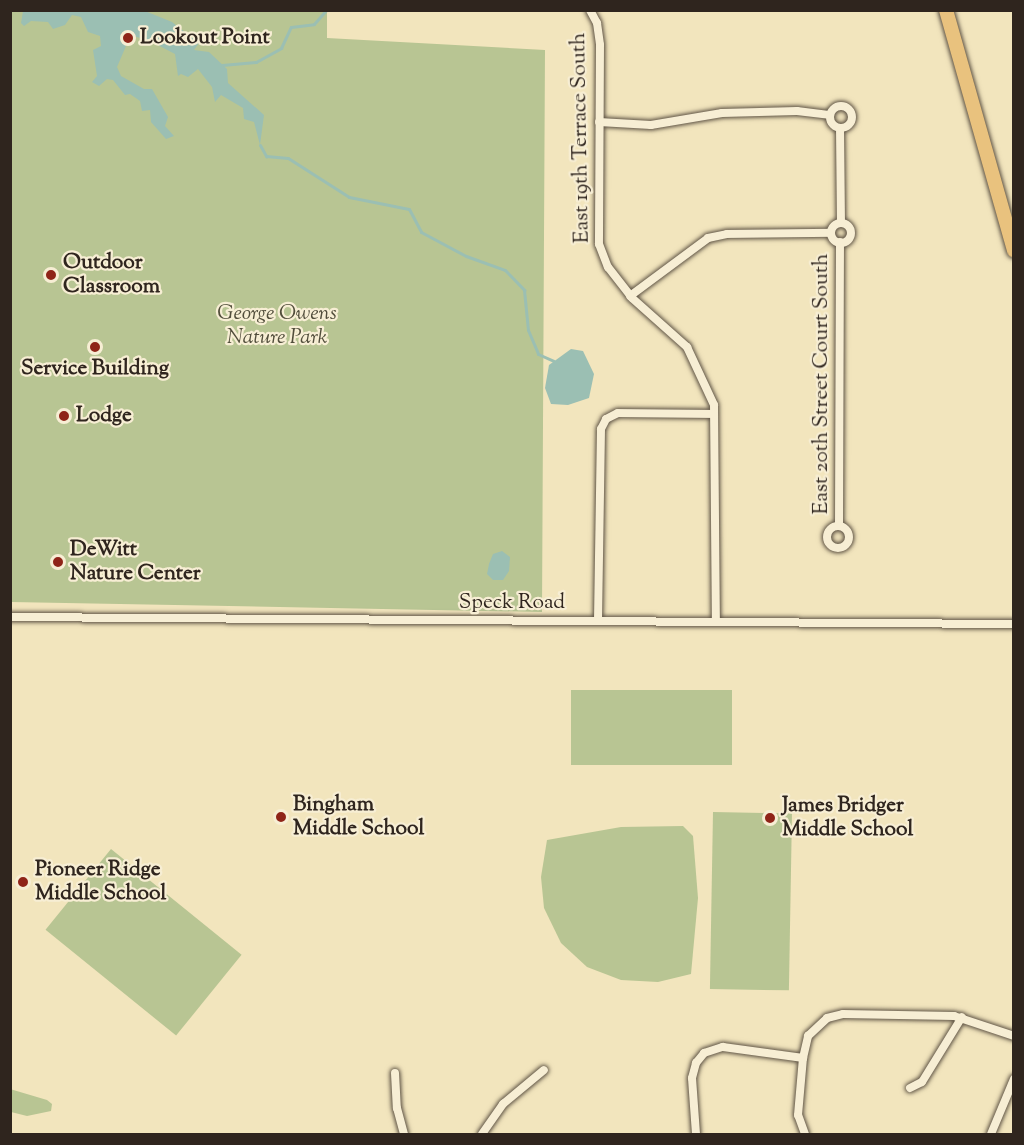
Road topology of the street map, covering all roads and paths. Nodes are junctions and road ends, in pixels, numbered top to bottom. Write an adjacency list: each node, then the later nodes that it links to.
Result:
1 (590, 10): 4 (street, East 19th Terrace South)
2 (946, 10): 9 (main road)
3 (829, 115): 4 (street); 5 (street); 5 (street, East 20th Street Court South)
4 (599, 122): 10 (street, East 19th Terrace South)
5 (840, 129): 6 (street, East 20th Street Court South)
6 (841, 223): 7 (street, East 20th Street Court South); 8 (street, East 20th Street Court South)
7 (831, 233): 8 (street, East 20th Street Court South); 10 (street)
8 (840, 242): 12 (street, East 20th Street Court South)
9 (1014, 251)
10 (630, 296): 11 (street, East 19th Terrace South)
11 (714, 414): 14 (street); 15 (street, East 19th Terrace South)
12 (839, 526)
13 (10, 617): 14 (street, Speck Road)
14 (598, 620): 15 (street, Speck Road)
15 (716, 622): 16 (street, Speck Road)
16 (1014, 624)
17 (962, 1017): 18 (street); 19 (street); 23 (street)
18 (1014, 1036)
19 (803, 1058): 26 (street); 27 (street)
20 (544, 1070): 25 (street)
21 (395, 1073): 24 (street)
22 (1014, 1079): 28 (street)
23 (910, 1088)
24 (404, 1134)
25 (482, 1134)
26 (696, 1134)
27 (805, 1134)
28 (991, 1134)

